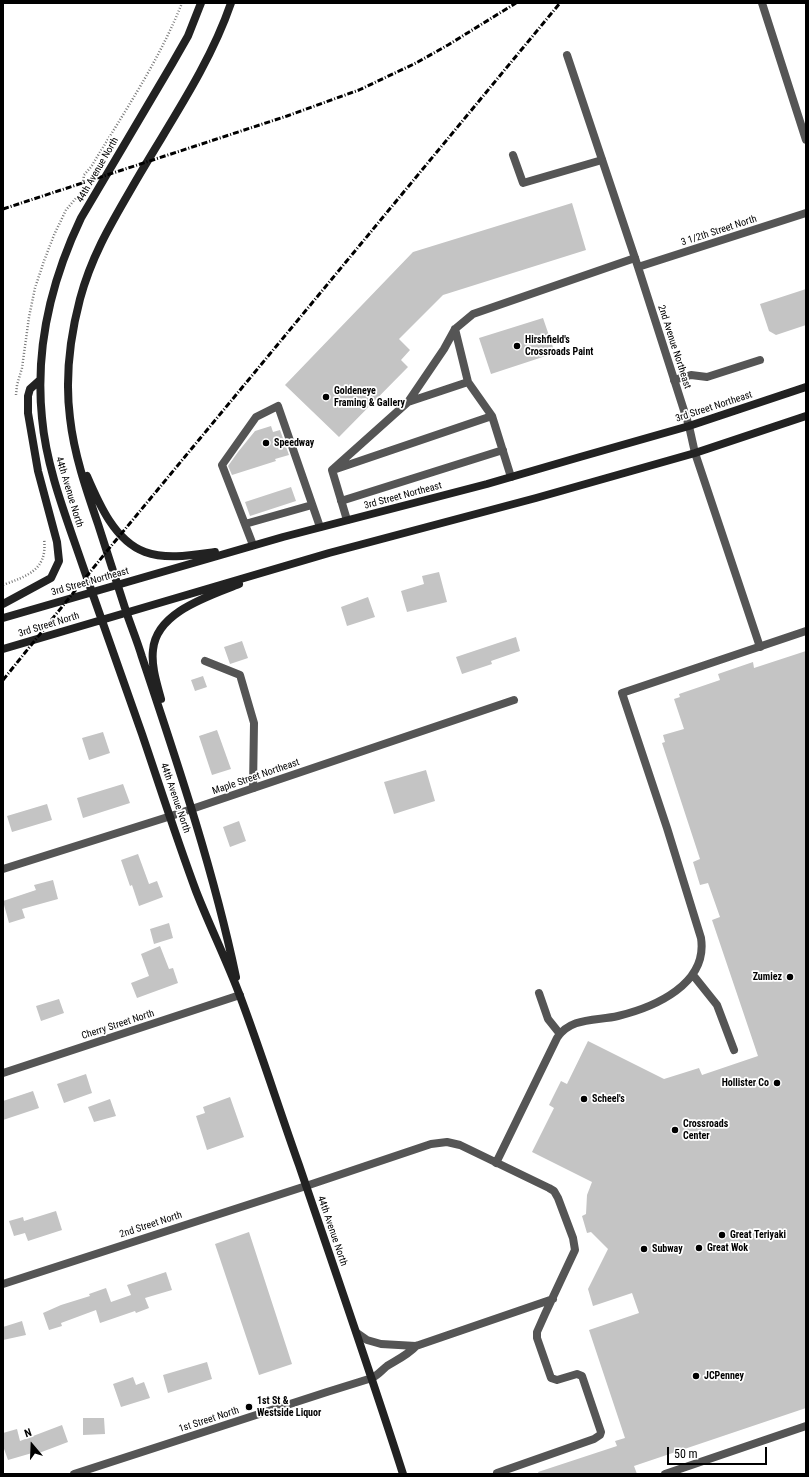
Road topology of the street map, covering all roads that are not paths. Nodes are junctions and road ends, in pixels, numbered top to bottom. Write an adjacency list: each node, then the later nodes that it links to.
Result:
1 (201, 3): 13 (main road, 44th Avenue North)
2 (231, 3): 21 (main road, 44th Avenue North)
3 (762, 3): 5 (street)
4 (567, 55): 7 (street, 2nd Avenue Northeast)
5 (806, 140)
6 (514, 154): 7 (street)
7 (602, 160): 9 (street, 2nd Avenue Northeast)
8 (806, 213): 10 (street, 3 1/2th Street North)
9 (635, 258): 10 (street, 2nd Avenue Northeast); 11 (street)
10 (638, 267): 14 (street, 2nd Avenue Northeast)
11 (455, 329): 15 (street); 17 (street)
12 (760, 360): 14 (street)
13 (40, 380): 34 (main road, 44th Avenue North); 35 (main road)
14 (674, 380): 20 (street, 2nd Avenue Northeast)
15 (468, 382): 17 (street); 18 (street)
16 (806, 387): 20 (main road, 3rd Street Northeast)
17 (408, 402): 24 (street)
18 (492, 416): 22 (street); 24 (street)
19 (806, 416): 23 (main road)
20 (689, 426): 23 (street, 2nd Avenue Northeast); 25 (main road, 3rd Street Northeast)
21 (73, 436): 31 (main road); 33 (main road, 44th Avenue North)
22 (503, 450): 25 (street); 26 (street)
23 (695, 453): 32 (main road); 40 (street, 2nd Avenue Northeast)
24 (332, 470): 26 (street)
25 (511, 477): 28 (main road, 3rd Street Northeast)
26 (341, 501): 28 (street)
27 (312, 505): 29 (street); 29 (street); 30 (street)
28 (348, 520): 30 (main road, 3rd Street Northeast)
29 (245, 524): 31 (street)
30 (320, 527): 31 (main road, 3rd Street Northeast)
31 (253, 545): 33 (main road, 3rd Street Northeast)
32 (313, 558): 36 (main road); 44 (main road)
33 (117, 585): 34 (main road, 3rd Street Northeast); 36 (main road, 44th Avenue North)
34 (92, 592): 37 (main road, 3rd Street Northeast); 38 (main road, 44th Avenue North)
35 (3, 604)
36 (126, 612): 38 (main road); 44 (main road, 44th Avenue North)
37 (3, 618)
38 (101, 619): 41 (main road, 3rd Street North); 47 (main road, 44th Avenue North)
39 (806, 631): 40 (street)
40 (760, 647): 49 (street)
41 (3, 649)
42 (205, 661): 45 (street)
43 (514, 700): 45 (street, Maple Street Northeast)
44 (178, 768): 46 (main road, 44th Avenue North)
45 (253, 788): 46 (street, Maple Street Northeast)
46 (190, 809): 47 (street, Maple Street Northeast); 51 (main road, 44th Avenue North)
47 (170, 816): 48 (street, Maple Street Northeast); 51 (main road, 44th Avenue North)
48 (3, 869)
49 (693, 975): 52 (street); 53 (street)
50 (539, 993): 52 (street)
51 (240, 995): 54 (street, Cherry Street North); 56 (main road, 44th Avenue North)
52 (560, 1034): 55 (street)
53 (734, 1050)
54 (3, 1073)
55 (496, 1163): 56 (street, 2nd Street North); 58 (street, 2nd Street North)
56 (306, 1186): 57 (street, 2nd Street North); 59 (main road, 44th Avenue North)
57 (3, 1284)
58 (552, 1299): 60 (street); 65 (street, 2nd Street North)
59 (357, 1333): 60 (street); 61 (main road, 44th Avenue North)
60 (416, 1346): 61 (street, 1st Street North)
61 (372, 1378): 63 (street, 1st Street North); 64 (main road, 44th Avenue North)
62 (806, 1426): 66 (street)
63 (74, 1474)
64 (404, 1474)
65 (498, 1474)
66 (665, 1474)

